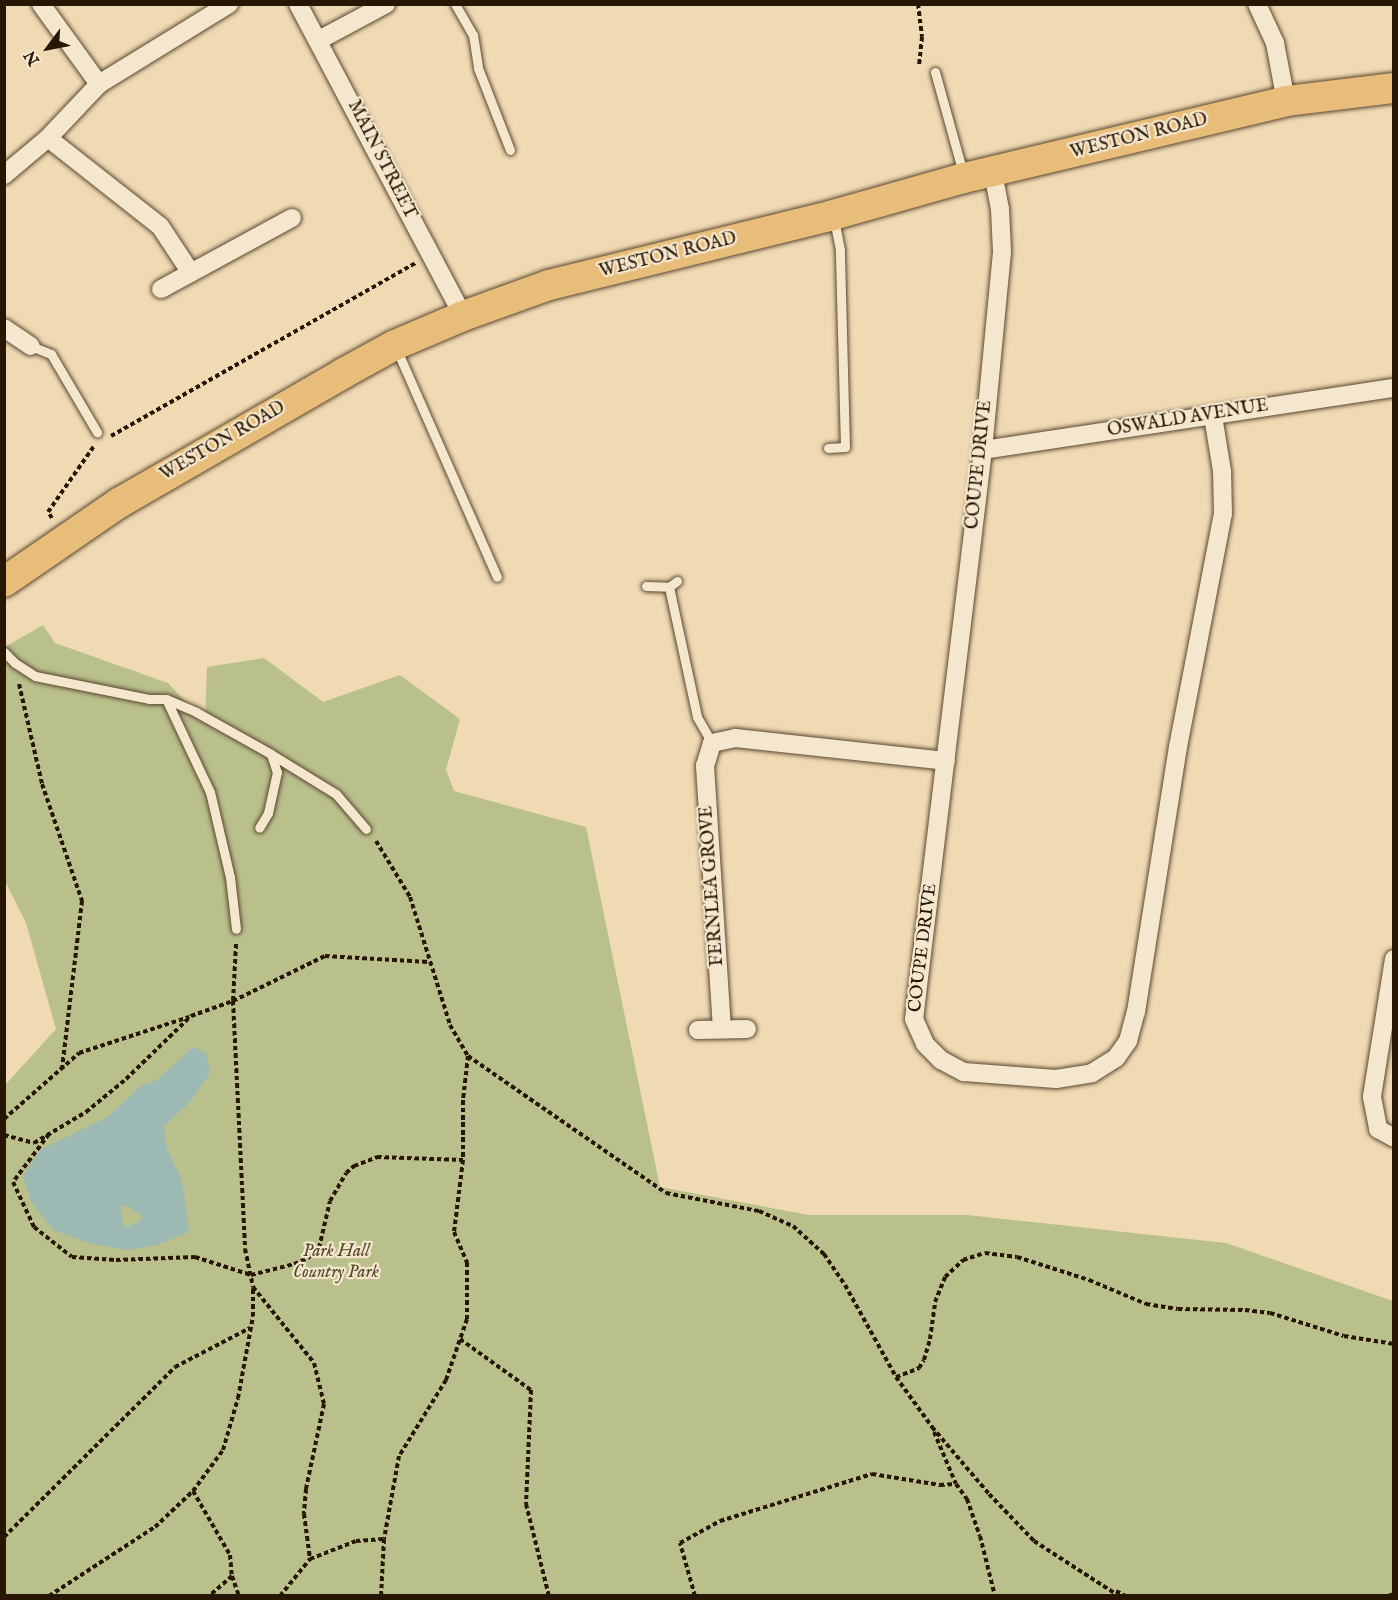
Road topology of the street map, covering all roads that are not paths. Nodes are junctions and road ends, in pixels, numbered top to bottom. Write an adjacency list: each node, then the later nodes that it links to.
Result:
1 (40, 4): 9 (street)
2 (229, 4): 9 (street)
3 (298, 4): 7 (street, MAIN STREET)
4 (386, 4): 7 (street)
5 (455, 4): 13 (lane)
6 (1257, 4): 11 (street)
7 (319, 40): 20 (street, MAIN STREET)
8 (935, 72): 15 (lane)
9 (99, 84): 12 (street)
10 (1394, 88): 11 (highway, WESTON ROAD)
11 (1287, 101): 15 (highway, WESTON ROAD)
12 (48, 138): 14 (street); 18 (street)
13 (510, 150)
14 (5, 173)
15 (978, 176): 16 (highway, WESTON ROAD); 28 (street, COUPE DRIVE)
16 (833, 215): 20 (highway, WESTON ROAD); 27 (lane)
17 (292, 218): 18 (street)
18 (191, 273): 19 (street)
19 (161, 289)
20 (463, 316): 22 (highway, WESTON ROAD)
21 (4, 328): 23 (street)
22 (395, 345): 29 (lane); 31 (highway, WESTON ROAD)
23 (31, 346): 26 (lane)
24 (1394, 388): 25 (street, OSWALD AVENUE)
25 (1213, 416): 28 (street, OSWALD AVENUE); 38 (street, COUPE DRIVE)
26 (97, 432)
27 (828, 448)
28 (983, 450): 38 (street, COUPE DRIVE)
29 (497, 577)
30 (677, 581): 33 (lane)
31 (4, 582)
32 (646, 586): 33 (lane)
33 (669, 587): 36 (lane)
34 (4, 652): 35 (lane)
35 (166, 699): 37 (lane); 41 (lane)
36 (712, 743): 38 (street); 43 (street, FERNLEA GROVE)
37 (271, 754): 39 (lane); 40 (lane)
38 (946, 761)
39 (259, 828)
40 (366, 829)
41 (236, 929)
42 (1394, 958): 46 (street)
43 (722, 1029): 44 (street); 45 (street)
44 (747, 1029)
45 (698, 1030)
46 (1386, 1134)

